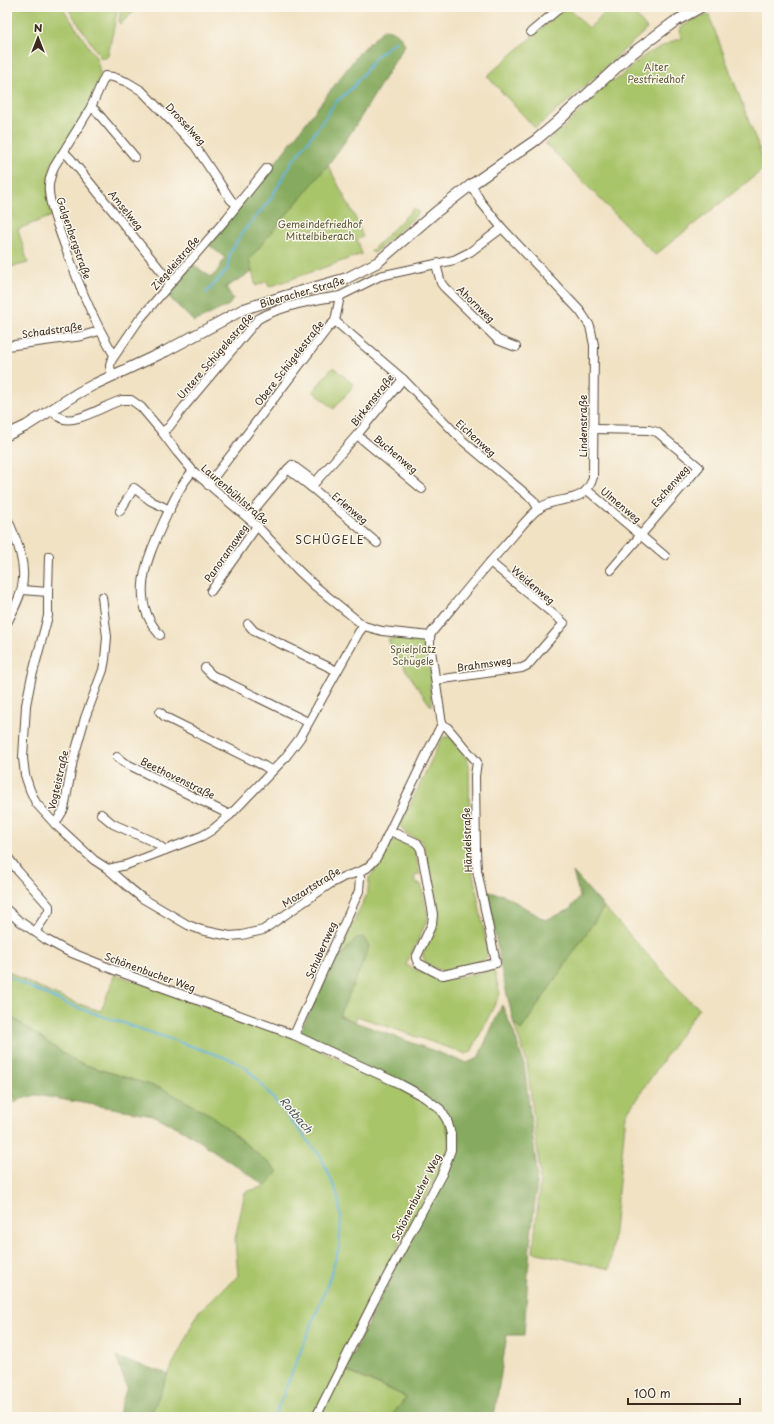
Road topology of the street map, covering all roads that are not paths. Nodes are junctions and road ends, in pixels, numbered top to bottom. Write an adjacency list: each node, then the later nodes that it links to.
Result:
1 (560, 7): 3 (street)
2 (701, 7): 9 (street, Biberacher Straße)
3 (531, 32)
4 (105, 76): 5 (street, Galgenbergstraße); 10 (street, Drosselweg)
5 (91, 107): 6 (street, Galgenbergstraße); 7 (street)
6 (64, 152): 13 (street, Amselweg); 16 (street, Galgenbergstraße)
7 (135, 157)
8 (267, 168): 10 (street, Ziegeleistraße)
9 (471, 185): 11 (street, Lindenstraße); 20 (street, Biberacher Straße)
10 (237, 205): 13 (street, Ziegeleistraße)
11 (502, 228): 12 (street); 23 (street, Lindenstraße)
12 (436, 264): 14 (street); 18 (street, Ahornweg)
13 (171, 283): 19 (street, Ziegeleistraße)
14 (340, 296): 15 (street, Obere Schügelestraße); 24 (street, Untere Schügelestraße)
15 (335, 321): 21 (street, Birkenstraße); 28 (street, Obere Schügelestraße)
16 (99, 331): 17 (street, Schadstraße); 19 (street, Galgenbergstraße)
17 (7, 346)
18 (516, 347)
19 (114, 355): 20 (street, Ziegeleistraße)
20 (112, 375): 22 (street, Biberacher Straße)
21 (403, 379): 26 (street, Birkenstraße); 32 (street, Eichenweg)
22 (53, 409): 24 (street, Laurenbühlstraße); 25 (street, Biberacher Straße)
23 (593, 429): 31 (street, Lindenstraße); 38 (street, Eschenweg)
24 (162, 432): 27 (street, Laurenbühlstraße)
25 (7, 435)
26 (357, 435): 29 (street, Birkenstraße); 30 (street, Buchenweg)
27 (193, 471): 28 (street, Laurenbühlstraße); 34 (street)
28 (208, 485): 35 (street, Laurenbühlstraße)
29 (313, 485): 35 (street); 39 (street, Erlenweg)
30 (422, 489)
31 (587, 490): 32 (street); 38 (street, Ulmenweg)
32 (539, 508): 42 (street)
33 (120, 510): 34 (street)
34 (170, 510): 52 (street)
35 (248, 517): 37 (street, Laurenbühlstraße)
36 (7, 518): 44 (street)
37 (257, 526): 45 (street, Panoramaweg); 51 (street, Laurenbühlstraße)
38 (641, 535): 41 (street, Ulmenweg); 43 (street, Ulmenweg)
39 (377, 543)
40 (49, 556): 46 (street, Vogteistraße)
41 (666, 556)
42 (490, 562): 49 (street, Weidenweg); 53 (street)
43 (611, 570)
44 (22, 590): 46 (street); 48 (street)
45 (211, 591)
46 (48, 592): 64 (street, Vogteistraße)
47 (102, 597): 64 (street, Vogteistraße)
48 (7, 623)
49 (564, 623): 56 (street, Brahmsweg)
50 (248, 624): 55 (street)
51 (364, 626): 53 (street, Laurenbühlstraße); 55 (street)
52 (160, 635)
53 (430, 636): 56 (street)
54 (205, 668): 58 (street)
55 (337, 671): 58 (street)
56 (436, 680): 59 (street)
57 (160, 712): 61 (street)
58 (308, 722): 61 (street)
59 (442, 724): 65 (street, Mozartstraße); 65 (street, Händelstraße)
60 (117, 757): 63 (street, Beethovenstraße)
61 (272, 771): 63 (street)
62 (101, 814): 66 (street)
63 (230, 815): 66 (street)
64 (54, 824): 68 (street, Mozartstraße)
65 (390, 831): 69 (street, Mozartstraße)
66 (165, 850): 68 (street)
67 (7, 856): 71 (street)
68 (108, 869): 69 (street, Mozartstraße)
69 (359, 872): 72 (street, Schubertweg)
70 (7, 910): 71 (street, Schönenbucher Weg)
71 (35, 932): 72 (street, Schönenbucher Weg)
72 (294, 1035): 73 (street, Schönenbucher Weg)
73 (316, 1417)

